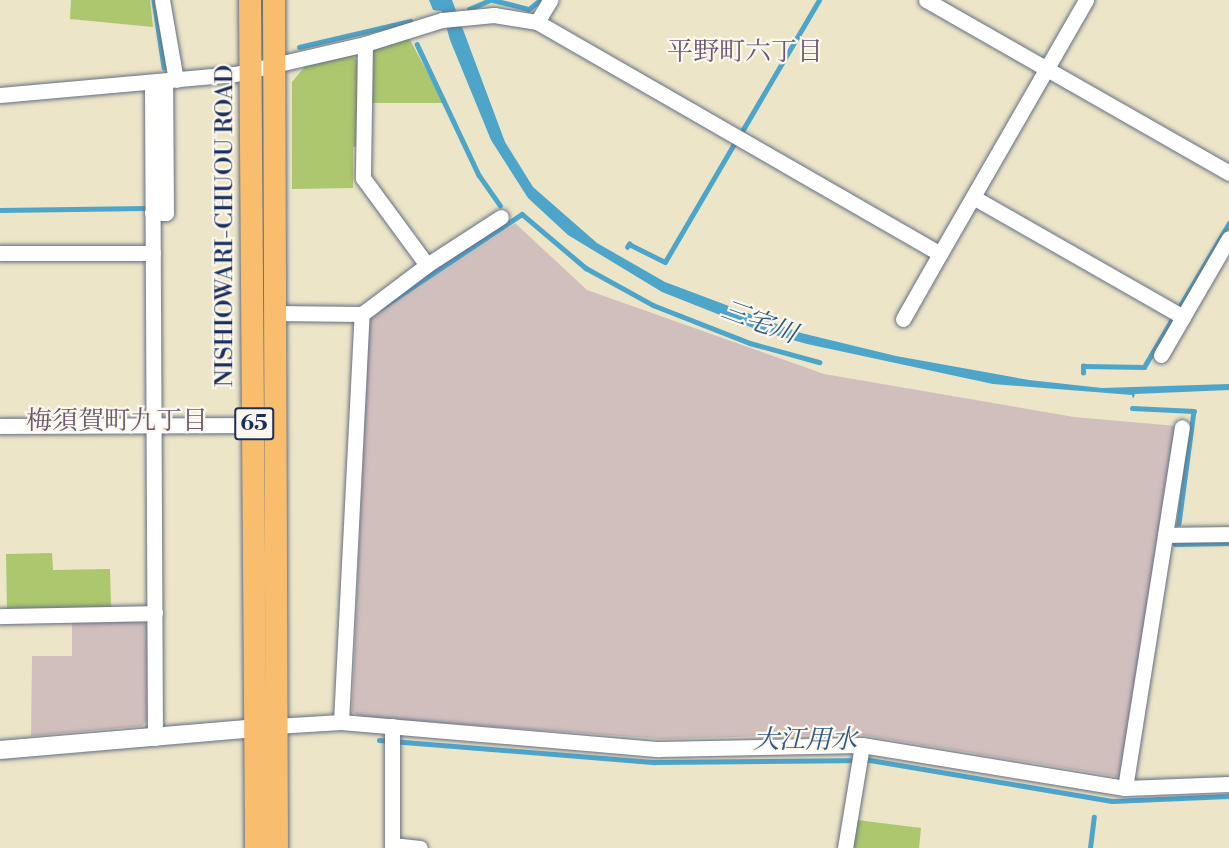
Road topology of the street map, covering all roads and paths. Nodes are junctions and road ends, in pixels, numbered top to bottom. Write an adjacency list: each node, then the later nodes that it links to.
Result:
1 (162, 0): 12 (street)
2 (250, 0): 11 (main road, NISHIOWARI-CHUOU ROAD / 65)
3 (274, 0): 9 (main road, NISHIOWARI-CHUOU ROAD / 65)
4 (550, 0): 7 (street)
5 (926, 0): 10 (street)
6 (1086, 0): 10 (street)
7 (537, 22): 8 (street); 20 (street)
8 (365, 44): 9 (street); 21 (street)
9 (275, 65): 11 (street); 22 (main road, NISHIOWARI-CHUOU ROAD / 65)
10 (1046, 69): 14 (street); 15 (street)
11 (252, 70): 12 (street); 27 (main road, NISHIOWARI-CHUOU ROAD / 65)
12 (164, 81): 13 (street); 19 (street)
13 (0, 95)
14 (1229, 173)
15 (973, 197): 20 (street); 24 (street)
16 (501, 217): 21 (street)
17 (1229, 238): 24 (street)
18 (0, 253): 19 (street)
19 (153, 253): 29 (street)
20 (940, 254): 25 (street)
21 (427, 265): 23 (street)
22 (275, 313): 23 (street); 36 (main road, NISHIOWARI-CHUOU ROAD / 65)
23 (362, 314): 35 (street)
24 (1183, 317): 26 (street)
25 (903, 319)
26 (1161, 355)
27 (254, 425): 29 (street); 36 (main road, NISHIOWARI-CHUOU ROAD / 65)
28 (0, 426): 29 (street)
29 (154, 426): 33 (street)
30 (1182, 427): 32 (street)
31 (1229, 534): 32 (street)
32 (1165, 535): 42 (street)
33 (155, 613): 34 (street); 38 (street)
34 (0, 615)
35 (341, 722): 36 (street); 37 (street)
36 (266, 727): 38 (street); 44 (main road, NISHIOWARI-CHUOU ROAD / 65); 45 (main road, NISHIOWARI-CHUOU ROAD / 65)
37 (392, 736): 40 (street); 43 (street)
38 (155, 738): 39 (street)
39 (0, 750)
40 (861, 754): 42 (street); 47 (street)
41 (1229, 784): 42 (street)
42 (1125, 788)
43 (392, 847): 46 (street)
44 (256, 848)
45 (277, 848)
46 (420, 848)
47 (845, 848)

